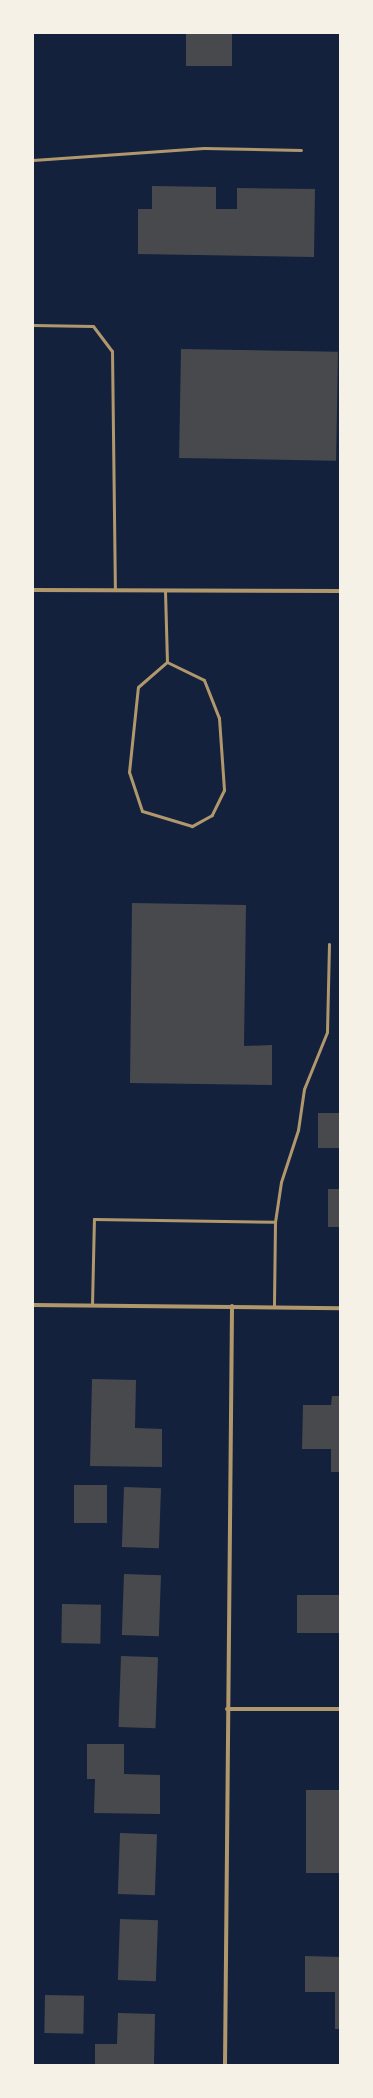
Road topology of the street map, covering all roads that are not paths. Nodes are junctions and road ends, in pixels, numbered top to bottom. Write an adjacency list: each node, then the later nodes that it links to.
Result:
1 (300, 150): 2 (lane)
2 (33, 160)
3 (33, 325): 5 (lane)
4 (33, 590): 5 (street)
5 (115, 590): 6 (street)
6 (165, 590): 7 (street); 8 (lane)
7 (340, 591)
8 (167, 662): 8 (lane)
9 (329, 944): 10 (lane)
10 (275, 1222): 12 (lane); 14 (lane)
11 (33, 1304): 12 (street)
12 (92, 1305): 13 (street)
13 (232, 1306): 14 (street); 16 (street)
14 (274, 1307): 15 (street)
15 (340, 1308)
16 (227, 1709): 17 (street); 18 (street)
17 (340, 1709)
18 (225, 2065)

